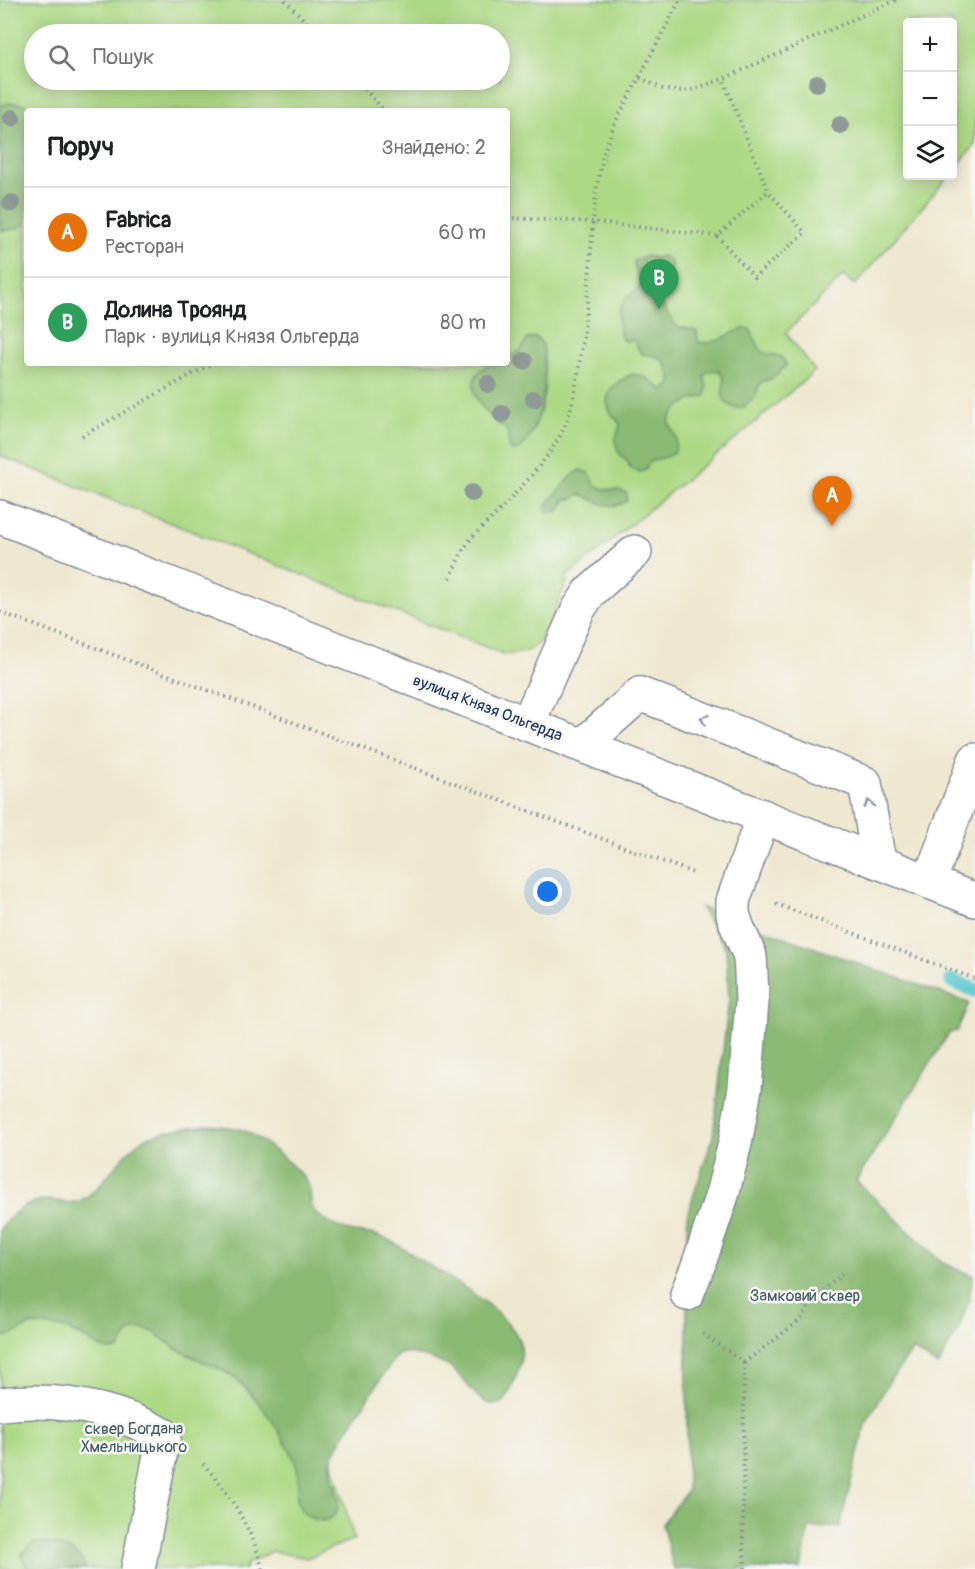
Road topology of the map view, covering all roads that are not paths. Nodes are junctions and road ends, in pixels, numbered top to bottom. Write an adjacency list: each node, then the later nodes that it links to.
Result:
1 (0, 517): 3 (main road, вулиця Князя Ольгерда)
2 (635, 552): 3 (main road)
3 (528, 723): 4 (main road, вулиця Князя Ольгерда)
4 (583, 745): 6 (main road, вулиця Князя Ольгерда); 7 (main road, one-way to 4)
5 (975, 760): 8 (main road)
6 (763, 816): 7 (main road, вулиця Князя Ольгерда); 10 (main road)
7 (879, 862): 8 (main road, вулиця Князя Ольгерда)
8 (930, 882): 9 (main road, вулиця Князя Ольгерда)
9 (971, 894)
10 (687, 1294)
11 (0, 1404): 12 (main road)
12 (138, 1569)

